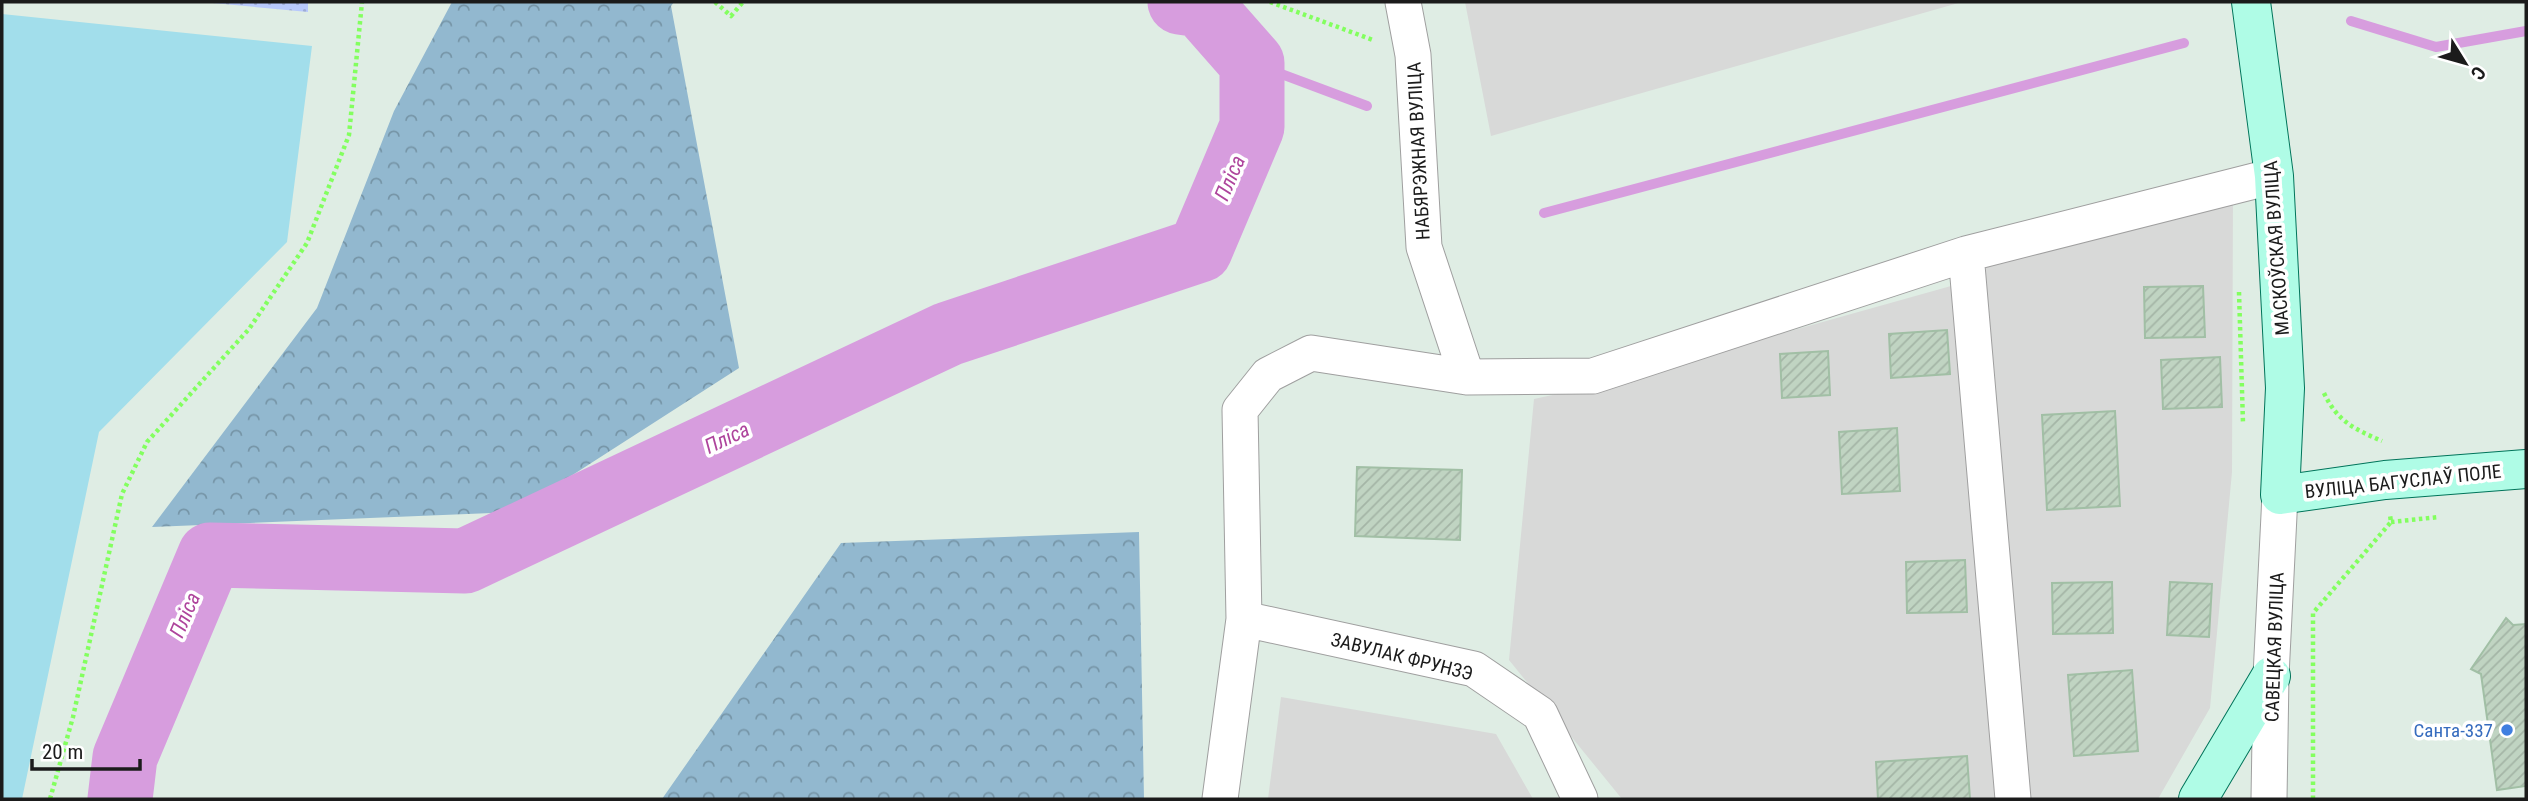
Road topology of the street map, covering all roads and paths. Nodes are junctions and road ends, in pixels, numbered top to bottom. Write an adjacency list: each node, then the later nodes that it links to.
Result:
1 (362, 2): 19 (path)
2 (715, 2): 3 (path)
3 (743, 2)
4 (1270, 2): 7 (path)
5 (1403, 2): 7 (street, НАБЯРЭЖНАЯ ВУЛІЦА)
6 (2251, 2): 8 (main road, МАСКОЎСКАЯ ВУЛІЦА)
7 (1413, 55): 11 (street, НАБЯРЭЖНАЯ ВУЛІЦА)
8 (2274, 176): 9 (street); 16 (main road, МАСКОЎСКАЯ ВУЛІЦА)
9 (1966, 254): 11 (street); 22 (street)
10 (2239, 280): 13 (path)
11 (1467, 377): 17 (street)
12 (2320, 386): 15 (path)
13 (2243, 425)
14 (2526, 469): 15 (main road, ВУЛІЦА БАГУСЛАЎ ПОЛЕ)
15 (2385, 480): 16 (main road, ВУЛІЦА БАГУСЛАЎ ПОЛЕ); 25 (path)
16 (2280, 495): 18 (street, САВЕЦКАЯ ВУЛІЦА)
17 (1244, 619): 20 (street); 21 (street, ЗАВУЛАК ФРУНЗЭ)
18 (2271, 676): 23 (main road); 24 (street, САВЕЦКАЯ ВУЛІЦА)
19 (50, 799)
20 (1220, 799)
21 (1580, 799)
22 (2013, 799)
23 (2197, 799)
24 (2269, 799)
25 (2313, 799)

